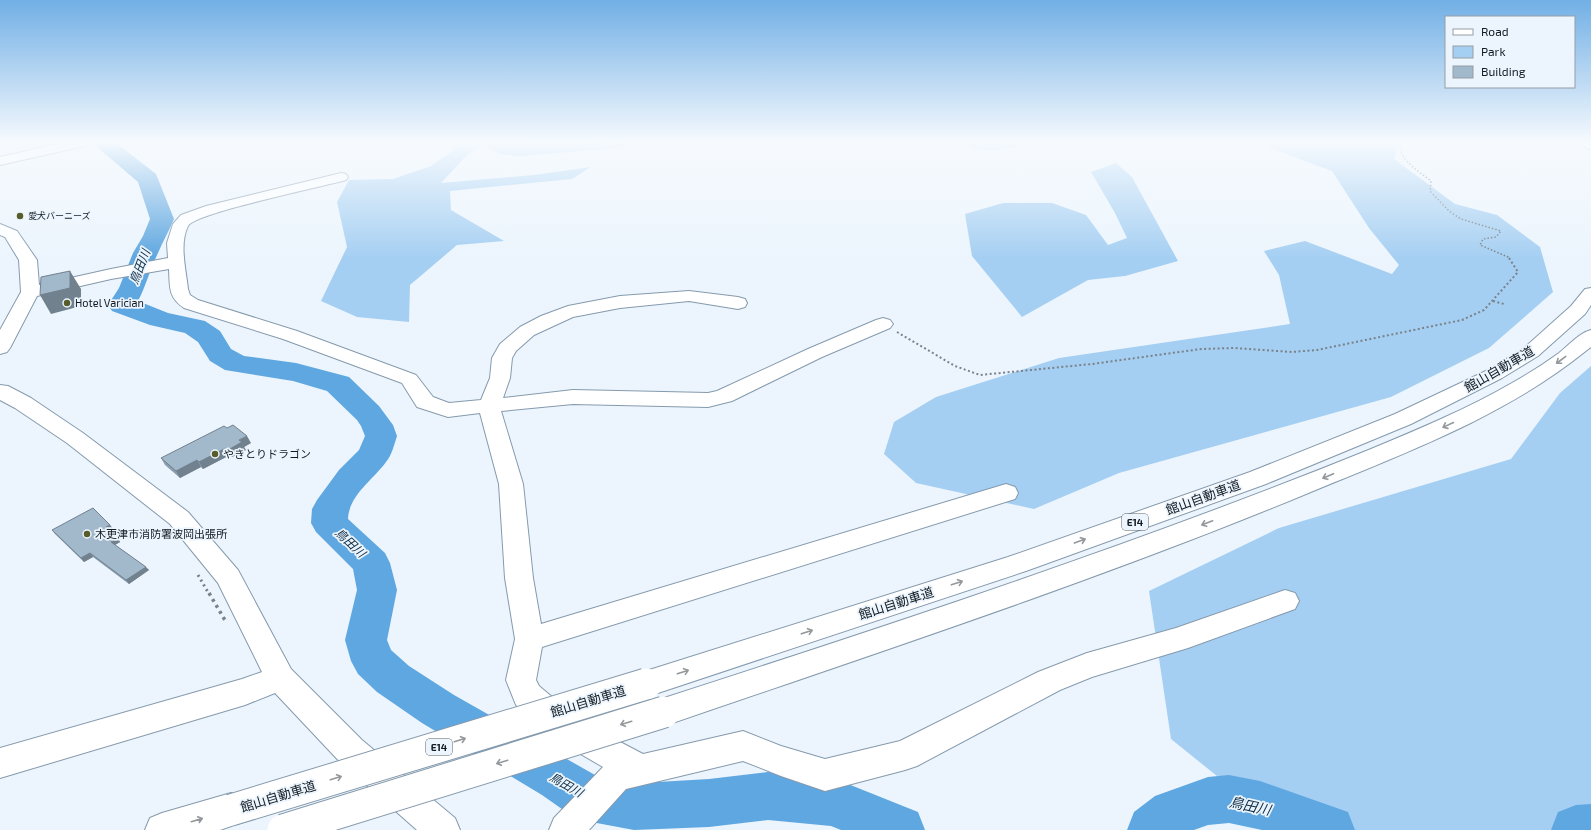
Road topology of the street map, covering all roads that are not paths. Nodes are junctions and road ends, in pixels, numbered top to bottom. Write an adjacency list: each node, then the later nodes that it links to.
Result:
1 (326, 181): 3 (main road)
2 (0, 229): 4 (main road)
3 (172, 263): 4 (main road); 11 (main road)
4 (30, 292): 9 (main road)
5 (1591, 293): 19 (main road, 館山自動車道 / E14, one-way to 5, bridge)
6 (738, 303): 11 (main road)
7 (882, 324): 11 (main road)
8 (1591, 336): 20 (main road, E14, one-way to 20, bridge)
9 (0, 348)
10 (8, 399): 15 (main road)
11 (489, 406): 14 (main road)
12 (1006, 493): 14 (main road)
13 (1285, 601): 17 (main road)
14 (529, 639): 17 (main road)
15 (280, 678): 16 (main road); 18 (main road)
16 (0, 763)
17 (640, 770): 21 (main road)
18 (436, 828)
19 (162, 830)
20 (283, 830)
21 (566, 830)

